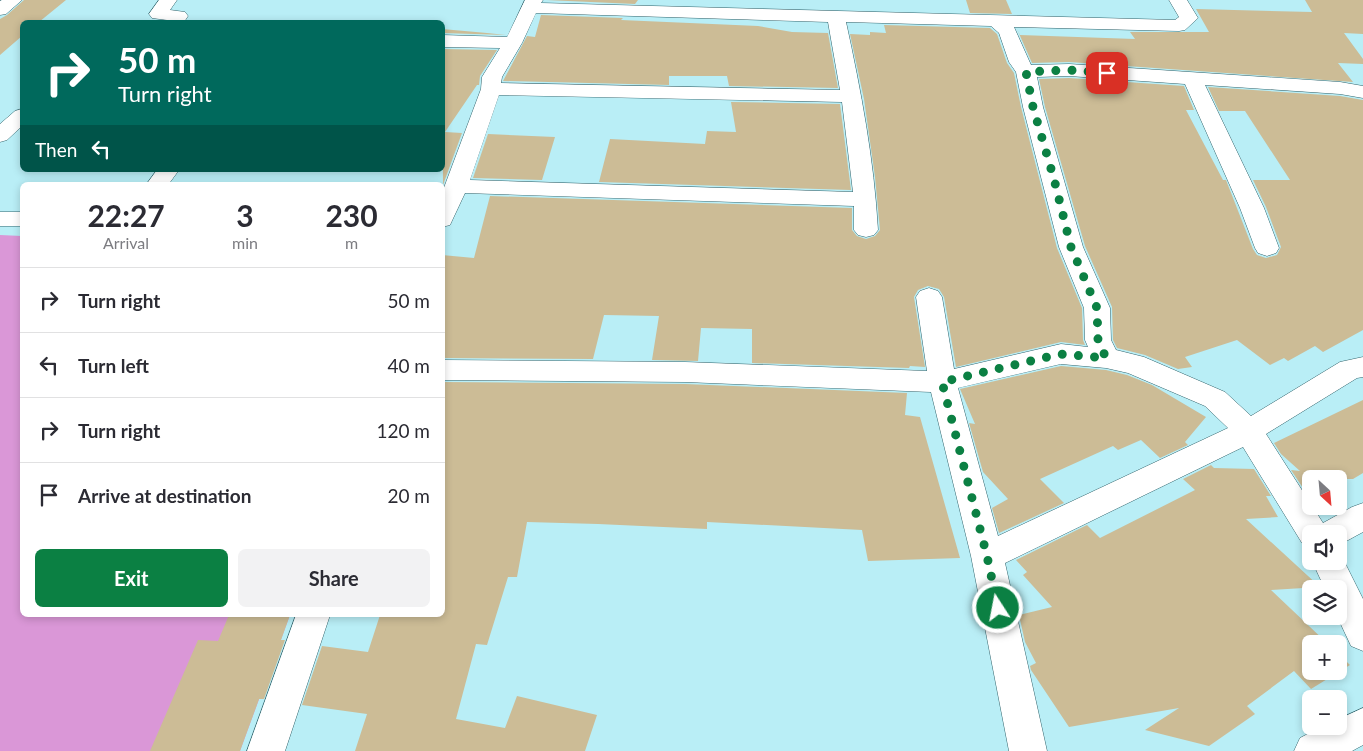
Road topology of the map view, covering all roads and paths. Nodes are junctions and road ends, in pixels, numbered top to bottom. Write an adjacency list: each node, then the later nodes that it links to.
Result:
1 (13, 0): 5 (street)
2 (168, 0): 7 (street)
3 (1178, 0): 8 (street)
4 (533, 4): 6 (street); 10 (street)
5 (0, 10)
6 (828, 12): 8 (street); 15 (street)
7 (176, 20)
8 (995, 22): 11 (street)
9 (445, 41): 10 (street)
10 (513, 43): 13 (street)
11 (1026, 72): 12 (street); 26 (street)
12 (1192, 78): 14 (street); 24 (street)
13 (491, 89): 15 (street); 18 (street)
14 (1363, 92)
15 (852, 96): 19 (street)
16 (20, 116): 17 (street)
17 (0, 136)
18 (457, 186): 19 (street); 20 (street)
19 (866, 199): 23 (street)
20 (445, 213)
21 (0, 219): 22 (street)
22 (20, 219)
23 (866, 230)
24 (1267, 248)
25 (929, 297): 29 (street)
26 (1106, 358): 29 (street); 30 (street)
27 (1363, 367): 30 (street)
28 (445, 370): 29 (street)
29 (942, 382): 34 (street)
30 (1249, 431): 32 (street); 34 (street)
31 (1363, 516): 33 (street)
32 (1308, 525)
33 (1347, 525)
34 (987, 556): 40 (street)
35 (1332, 570): 37 (street)
36 (312, 617): 39 (street)
37 (1363, 635)
38 (1363, 726): 41 (street)
39 (266, 751)
40 (1028, 751)
41 (1314, 751)

